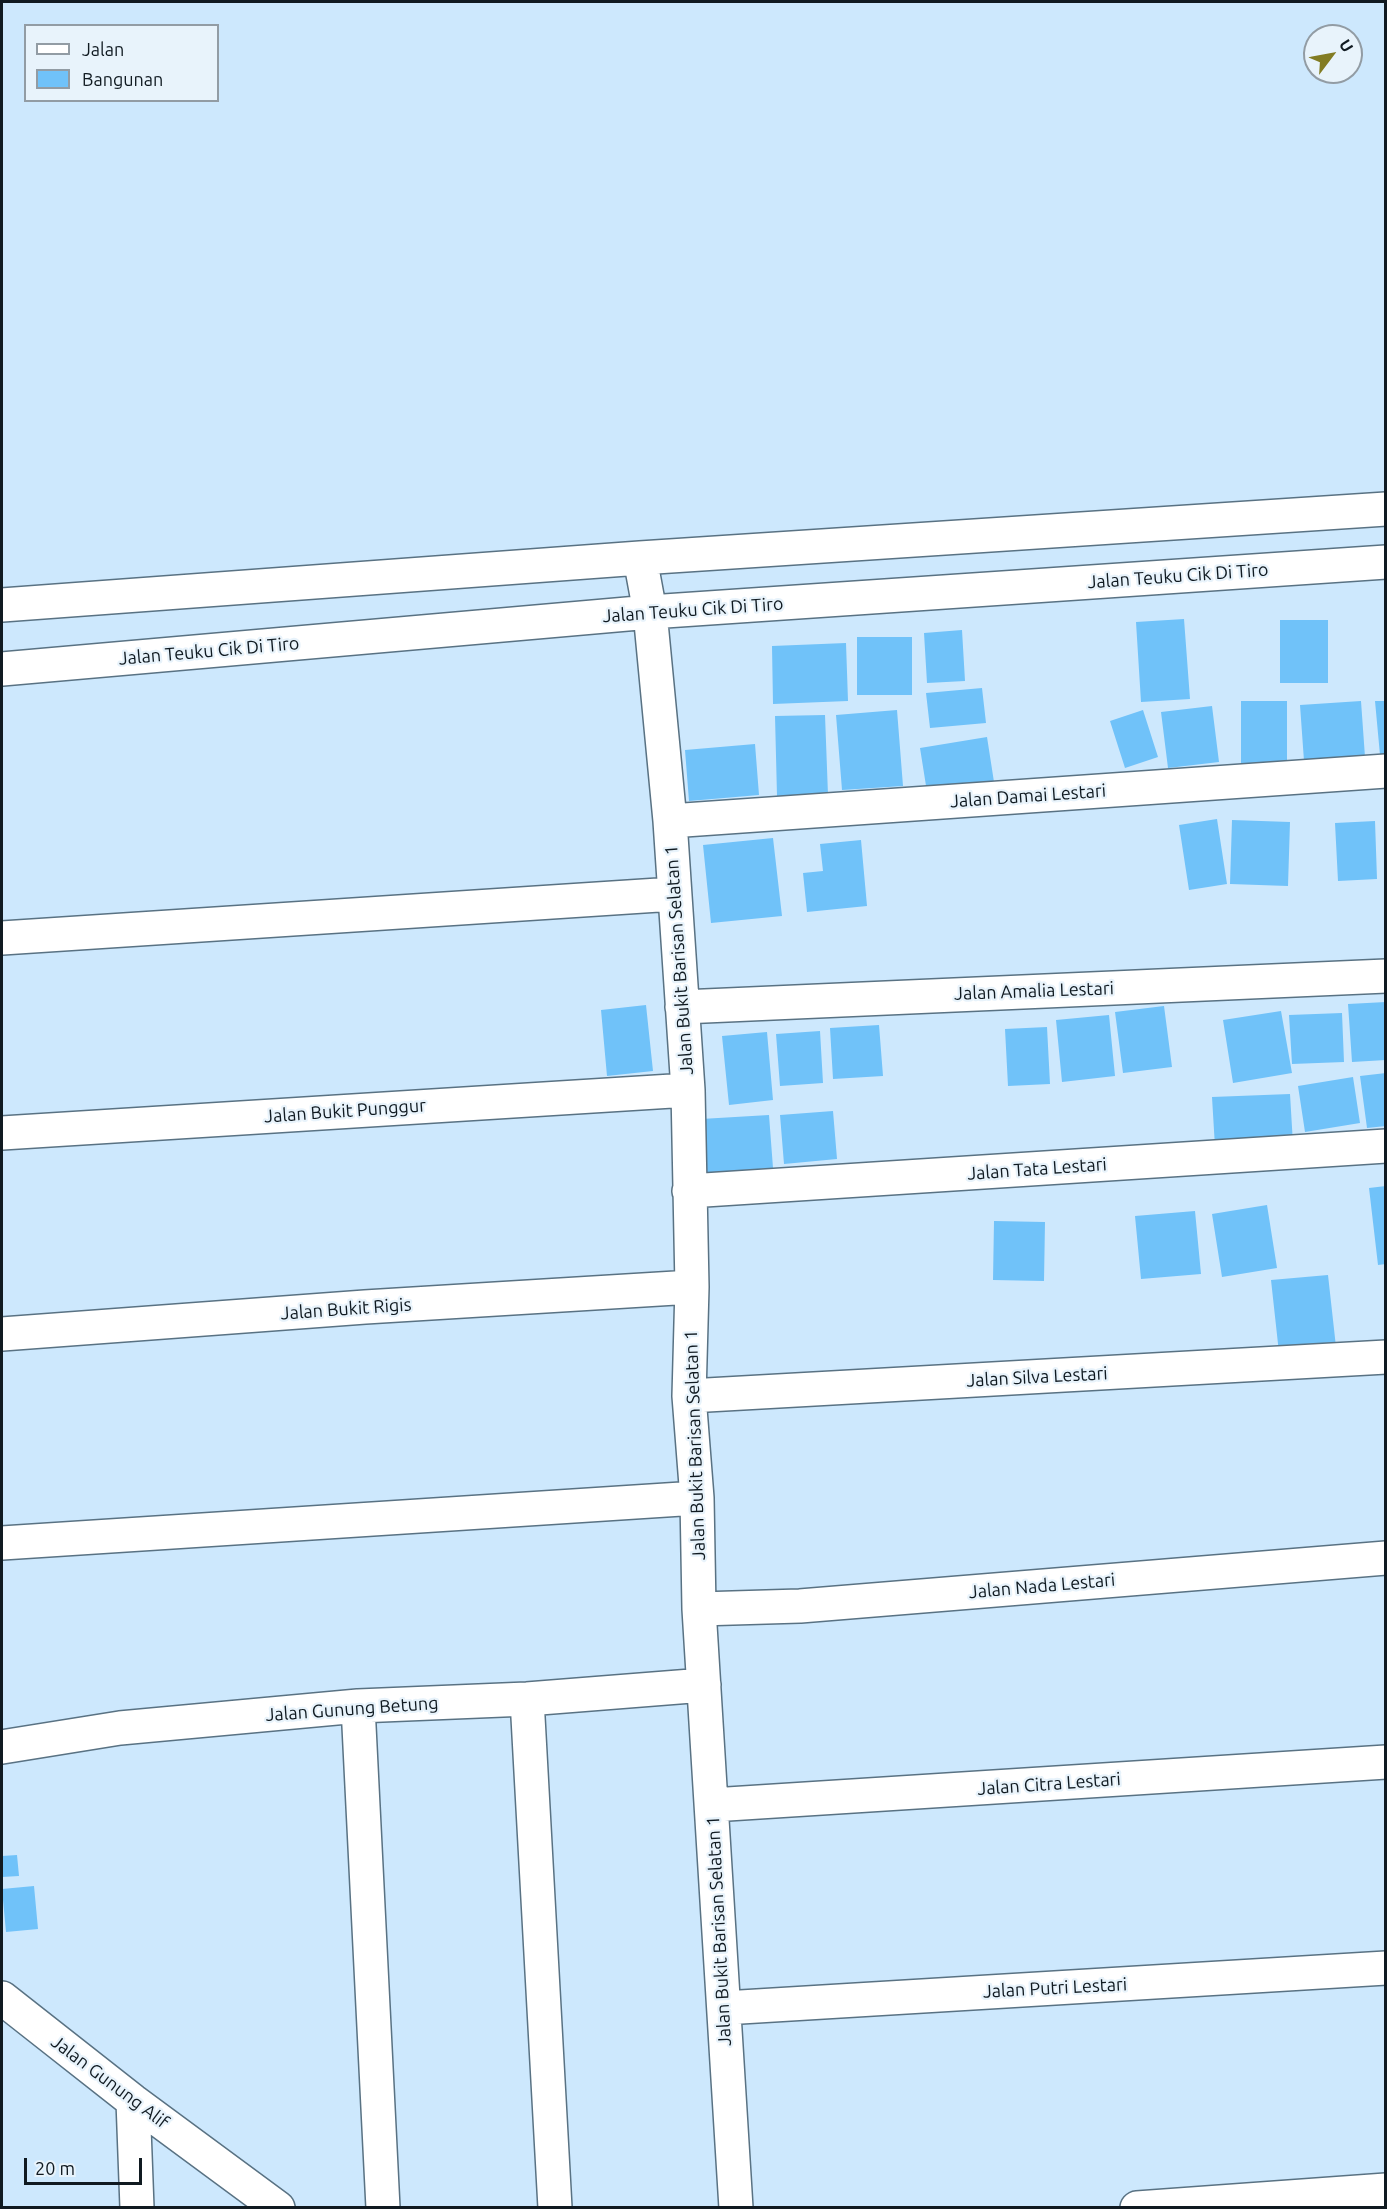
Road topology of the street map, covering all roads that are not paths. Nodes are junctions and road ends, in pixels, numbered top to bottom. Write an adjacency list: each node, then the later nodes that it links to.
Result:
1 (1386, 509): 2 (street)
2 (640, 558): 4 (street); 5 (street, Jalan Bukit Barisan Selatan 1)
3 (1386, 562): 5 (street, Jalan Teuku Cik Di Tiro)
4 (2, 605)
5 (650, 612): 6 (street, Jalan Teuku Cik Di Tiro); 8 (street, Jalan Bukit Barisan Selatan 1)
6 (2, 669)
7 (1386, 771): 8 (street, Jalan Damai Lestari)
8 (670, 821): 9 (street, Jalan Bukit Barisan Selatan 1)
9 (674, 894): 10 (street); 12 (street, Jalan Bukit Barisan Selatan 1)
10 (2, 938)
11 (1386, 976): 12 (street, Jalan Amalia Lestari)
12 (682, 1006): 13 (street, Jalan Bukit Barisan Selatan 1)
13 (688, 1090): 14 (street, Jalan Bukit Punggur); 16 (street, Jalan Bukit Barisan Selatan 1)
14 (2, 1133)
15 (1386, 1146): 16 (street, Jalan Tata Lestari)
16 (690, 1191): 17 (street, Jalan Bukit Barisan Selatan 1)
17 (692, 1287): 18 (street, Jalan Bukit Rigis); 20 (street, Jalan Bukit Barisan Selatan 1)
18 (2, 1334)
19 (1386, 1357): 20 (street, Jalan Silva Lestari)
20 (689, 1396): 21 (street, Jalan Bukit Barisan Selatan 1)
21 (697, 1498): 22 (street); 24 (street, Jalan Bukit Barisan Selatan 1)
22 (2, 1543)
23 (1386, 1558): 24 (street, Jalan Nada Lestari)
24 (699, 1609): 25 (street, Jalan Bukit Barisan Selatan 1)
25 (704, 1685): 26 (street, Jalan Gunung Betung); 30 (street, Jalan Bukit Barisan Selatan 1)
26 (526, 1699): 27 (street, Jalan Gunung Betung); 39 (street)
27 (358, 1706): 28 (street, Jalan Gunung Betung); 38 (street)
28 (2, 1747)
29 (1386, 1762): 30 (street, Jalan Citra Lestari)
30 (712, 1805): 33 (street, Jalan Bukit Barisan Selatan 1)
31 (1386, 1968): 33 (street, Jalan Putri Lestari)
32 (2, 1998): 34 (street, Jalan Gunung Alif)
33 (724, 2008): 40 (street, Jalan Bukit Barisan Selatan 1)
34 (133, 2101): 36 (street); 37 (street, Jalan Gunung Alif)
35 (1386, 2190): 41 (street)
36 (137, 2208)
37 (278, 2208)
38 (383, 2208)
39 (555, 2208)
40 (736, 2208)
41 (1137, 2208)

